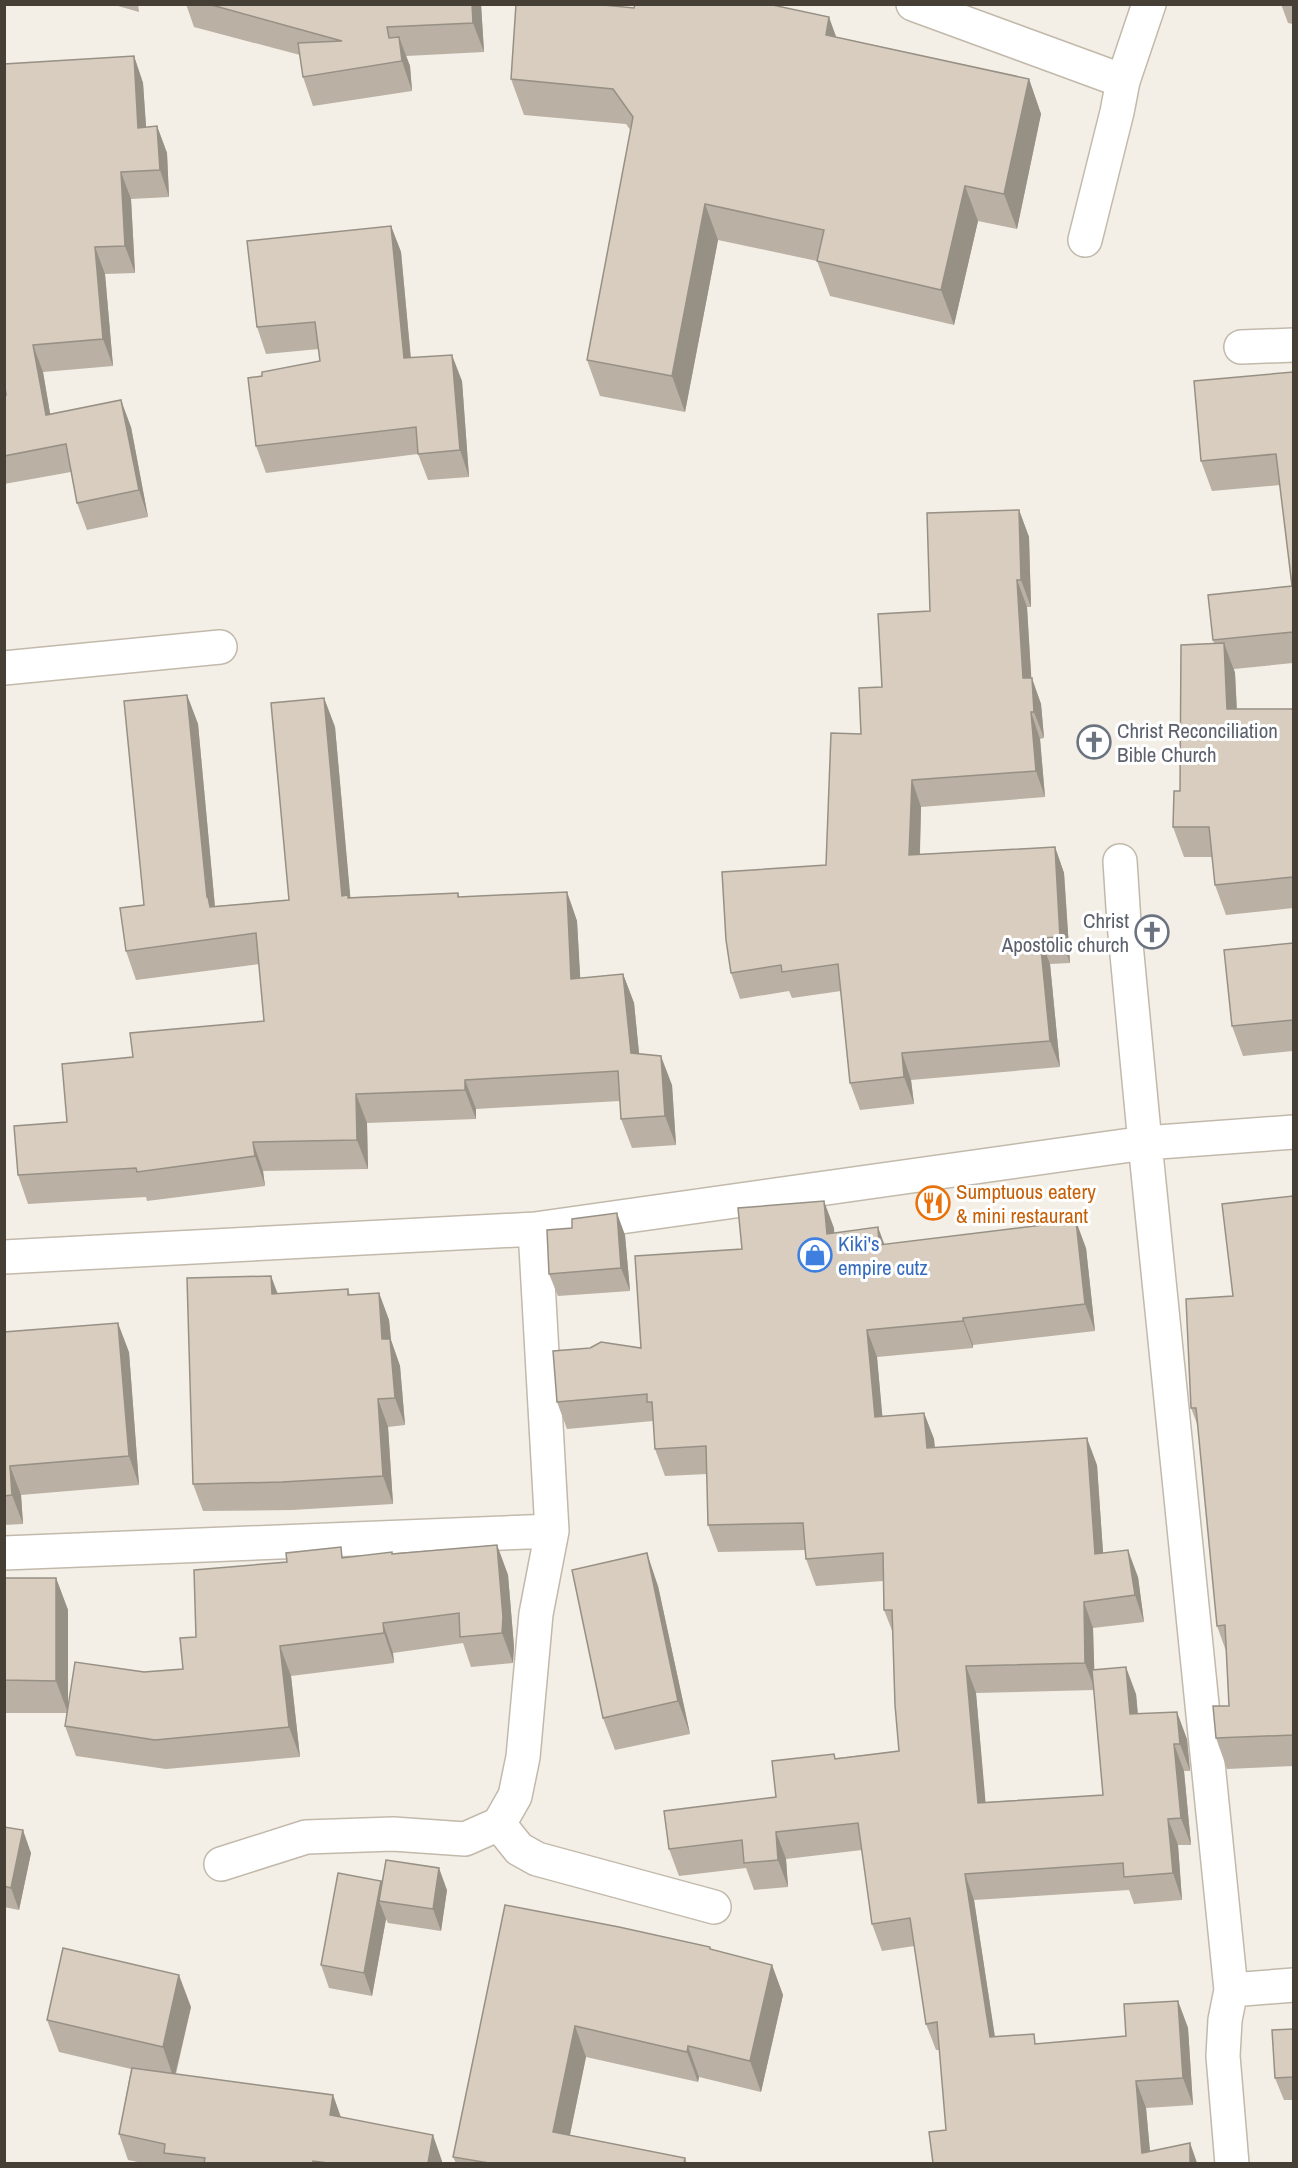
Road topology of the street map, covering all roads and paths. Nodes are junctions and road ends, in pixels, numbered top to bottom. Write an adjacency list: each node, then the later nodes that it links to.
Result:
1 (913, 4): 3 (street)
2 (1149, 4): 3 (street)
3 (1123, 81): 4 (street)
4 (1085, 240)
5 (1293, 345): 6 (street)
6 (1241, 347)
7 (220, 647): 8 (street)
8 (4, 668)
9 (1120, 861): 11 (street)
10 (1293, 1132): 11 (street)
11 (1145, 1143): 12 (street); 20 (street)
12 (535, 1228): 13 (street); 14 (street)
13 (4, 1257)
14 (552, 1531): 15 (street); 16 (street)
15 (4, 1553)
16 (499, 1824): 17 (street); 18 (street)
17 (221, 1864)
18 (714, 1907)
19 (1293, 1985): 20 (street)
20 (1231, 1990): 21 (street)
21 (1232, 2163)

